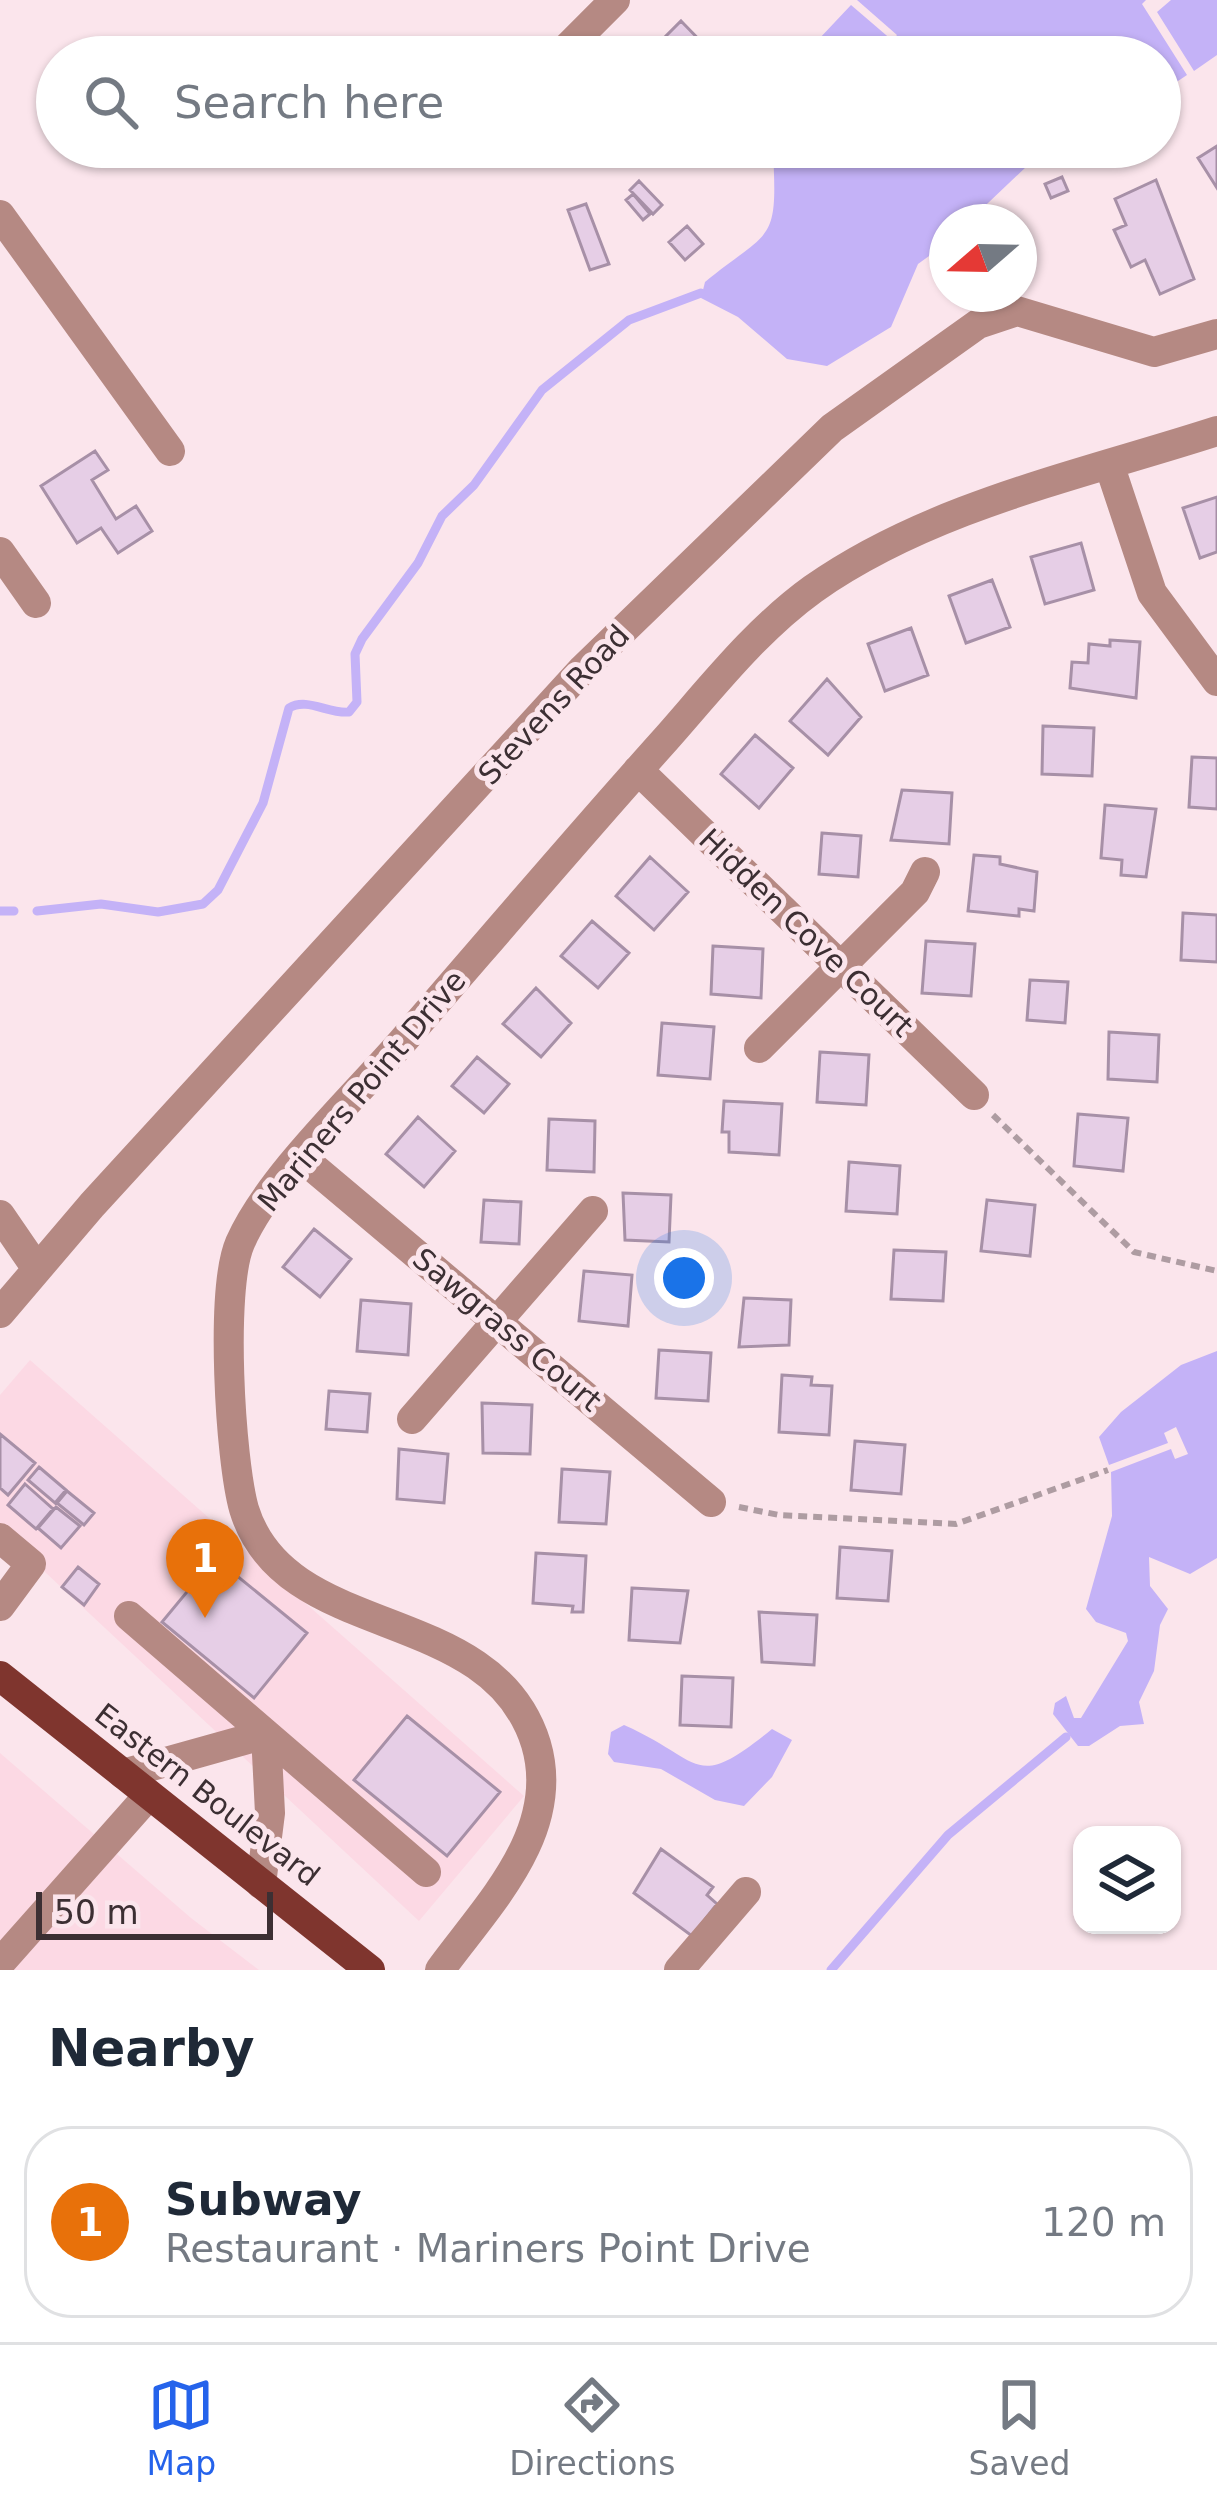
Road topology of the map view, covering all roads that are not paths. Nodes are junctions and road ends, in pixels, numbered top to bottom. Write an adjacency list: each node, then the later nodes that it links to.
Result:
1 (615, 0): 2 (street)
2 (580, 36)
3 (0, 215): 6 (street)
4 (1217, 334): 19 (street, Stevens Road)
5 (1217, 431): 7 (street, Mariners Point Drive)
6 (170, 451)
7 (1111, 467): 10 (street); 11 (street, Mariners Point Drive)
8 (0, 552): 9 (street)
9 (36, 603)
10 (1217, 681)
11 (638, 770): 13 (street, Hidden Cove Court); 16 (street, Mariners Point Drive)
12 (926, 872): 13 (street)
13 (841, 967): 14 (street); 15 (street, Hidden Cove Court)
14 (759, 1048)
15 (974, 1095)
16 (302, 1158): 21 (street, Sawgrass Court); 36 (street, Mariners Point Drive)
17 (593, 1211): 21 (street)
18 (0, 1215): 19 (street)
19 (37, 1269): 20 (street, Stevens Road)
20 (0, 1313)
21 (500, 1324): 22 (street); 23 (street, Sawgrass Court)
22 (412, 1420)
23 (711, 1502)
24 (0, 1538): 25 (street)
25 (0, 1606)
26 (129, 1616): 28 (street)
27 (0, 1676): 29 (main road, Eastern Boulevard)
28 (266, 1734): 29 (street); 31 (street); 32 (street)
29 (123, 1774): 30 (main road, Eastern Boulevard)
30 (149, 1795): 32 (main road, Eastern Boulevard); 34 (street)
31 (426, 1873)
32 (261, 1884): 35 (main road, Eastern Boulevard)
33 (746, 1892): 37 (street)
34 (0, 1963)
35 (370, 1970)
36 (440, 1970)
37 (679, 1970)

